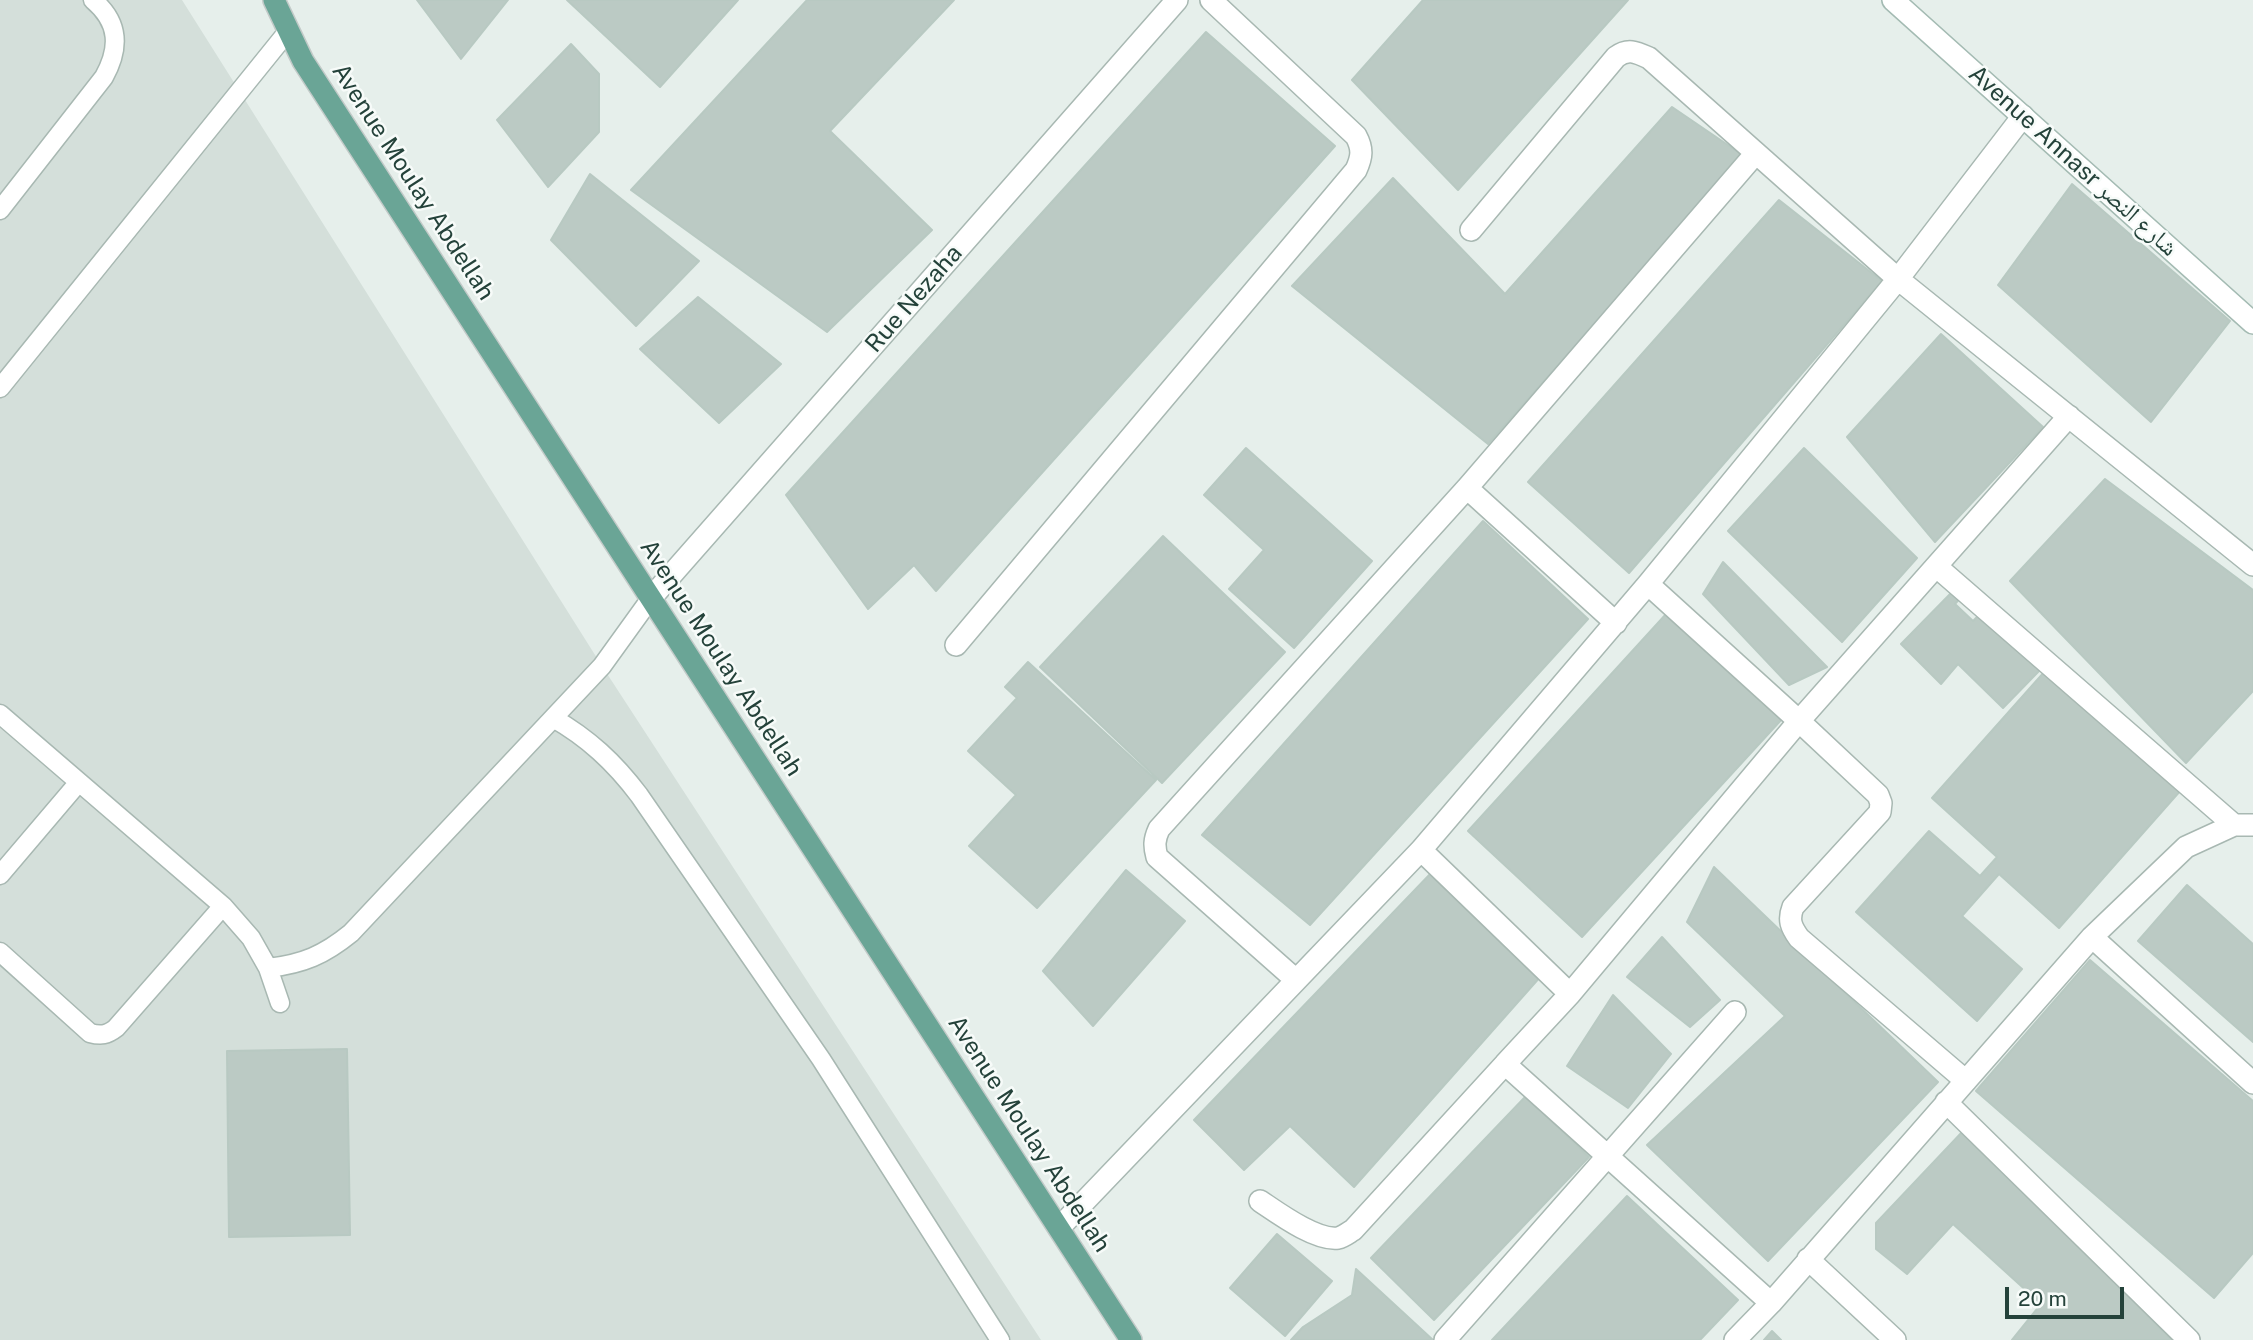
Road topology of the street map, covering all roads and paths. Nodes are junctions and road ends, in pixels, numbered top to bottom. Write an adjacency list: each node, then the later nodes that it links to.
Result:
1 (93, 0): 9 (lane)
2 (274, 0): 6 (main road, Avenue Moulay Abdellah)
3 (1177, 0): 19 (street, Rue Nezaha)
4 (1211, 0): 21 (street)
5 (1893, 0): 7 (street, Avenue Annasr شارع النصر)
6 (289, 30): 13 (lane); 19 (main road, Avenue Moulay Abdellah)
7 (2023, 116): 11 (street); 12 (street, Avenue Annasr شارع النصر)
8 (1756, 153): 10 (street); 11 (street); 15 (street)
9 (0, 210)
10 (1471, 230)
11 (1898, 279): 14 (street); 18 (street)
12 (2253, 323)
13 (0, 388)
14 (2069, 416): 16 (street); 17 (street)
15 (1467, 488): 20 (street); 33 (street)
16 (2253, 565)
17 (1937, 567): 24 (street); 26 (street)
18 (1648, 584): 20 (street); 24 (street)
19 (651, 598): 23 (lane); 43 (main road, Avenue Moulay Abdellah)
20 (1616, 623): 27 (street)
21 (956, 645)
22 (0, 714): 25 (lane)
23 (552, 718): 32 (lane); 46 (lane)
24 (1799, 720): 34 (street); 38 (street)
25 (79, 782): 28 (lane); 29 (lane)
26 (2243, 825): 30 (street)
27 (1421, 850): 33 (street); 34 (street)
28 (0, 875)
29 (223, 906): 31 (lane); 32 (lane)
30 (2092, 937): 38 (street); 39 (street)
31 (0, 952)
32 (268, 968): 35 (lane)
33 (1296, 980): 43 (street)
34 (1570, 993): 37 (street)
35 (279, 1003)
36 (1735, 1012): 41 (street)
37 (1505, 1064): 41 (street); 42 (street)
38 (1966, 1081): 40 (street)
39 (2253, 1083)
40 (1947, 1102): 44 (street); 51 (street)
41 (1608, 1156): 45 (street); 48 (street)
42 (1260, 1201)
43 (1059, 1228): 47 (main road, Avenue Moulay Abdellah)
44 (1808, 1259): 45 (street); 50 (street)
45 (1770, 1303): 49 (street)
46 (1000, 1340)
47 (1131, 1340)
48 (1445, 1340)
49 (1735, 1340)
50 (1895, 1340)
51 (2189, 1340)

